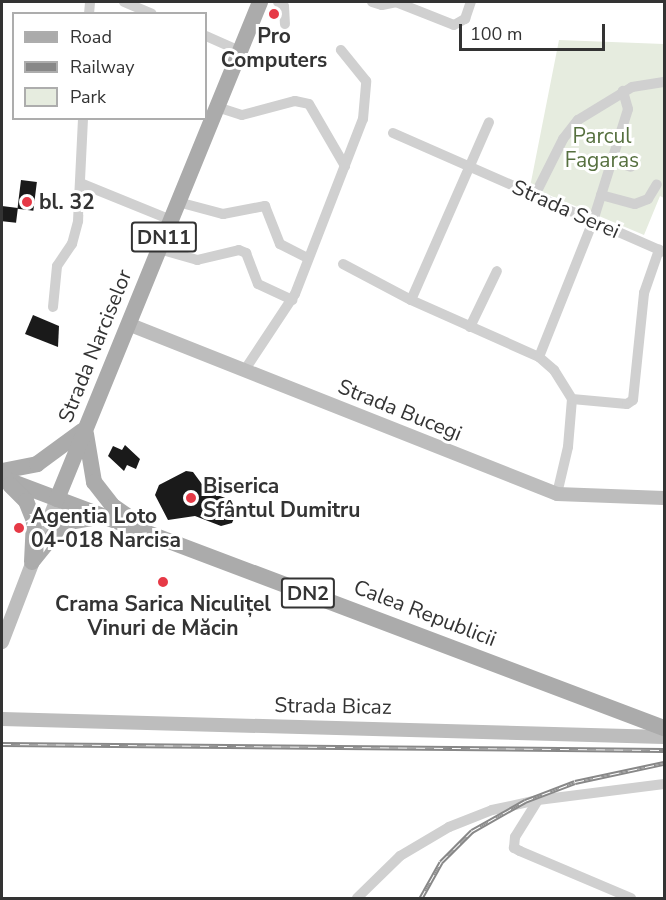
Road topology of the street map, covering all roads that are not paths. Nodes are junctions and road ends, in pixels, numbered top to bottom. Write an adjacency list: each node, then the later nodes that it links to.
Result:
1 (124, 2): 7 (street)
2 (260, 2): 11 (main road, Strada Narciselor / DN11)
3 (278, 2): 8 (street)
4 (372, 2): 5 (street)
5 (396, 2): 6 (street)
6 (471, 2)
7 (147, 12)
8 (285, 24)
9 (207, 36): 11 (street)
10 (341, 50): 19 (street)
11 (240, 51): 14 (main road, Strada Narciselor / DN11)
12 (664, 82): 13 (street)
13 (623, 91): 18 (street); 24 (street)
14 (217, 107): 19 (street); 26 (main road, Strada Narciselor / DN11)
15 (83, 120): 22 (street)
16 (489, 122): 20 (street)
17 (393, 133): 20 (street, Strada Serei)
18 (612, 160): 21 (street); 25 (street)
19 (345, 166): 31 (street)
20 (468, 166): 24 (street, Strada Serei); 35 (street)
21 (631, 166)
22 (80, 183): 27 (street); 36 (street)
23 (657, 184): 25 (street)
24 (535, 195): 28 (street, Strada Serei)
25 (601, 195): 28 (street)
26 (178, 202): 27 (main road, Strada Narciselor / DN11); 31 (street)
27 (171, 220): 29 (main road, Strada Narciselor / DN11)
28 (593, 221): 30 (street, Strada Serei); 39 (street)
29 (159, 249): 34 (street); 37 (main road, Strada Narciselor / DN11)
30 (662, 251): 41 (street)
31 (307, 258): 34 (street)
32 (343, 264): 35 (street)
33 (497, 271): 38 (street)
34 (292, 300): 40 (street)
35 (411, 300): 38 (street)
36 (53, 307)
37 (128, 324): 40 (street, Strada Bucegi); 42 (main road, Strada Narciselor / DN11)
38 (470, 327): 39 (street)
39 (539, 357): 41 (street)
40 (244, 370): 45 (street, Strada Bucegi)
41 (572, 399): 45 (street)
42 (88, 423): 43 (main road, DN11); 47 (main road, Strada Narciselor / DN11); 49 (main road, DN11)
43 (2, 471)
44 (2, 478): 47 (main road, Calea Republicii / DN2); 50 (main road)
45 (557, 494): 46 (street, Strada Bucegi)
46 (664, 498)
47 (57, 499): 48 (main road, Calea Republicii / DN2); 50 (street, Strada Narciselor)
48 (102, 516): 49 (main road, Calea Republicii / DN2); 50 (main road)
49 (163, 539): 53 (main road, Calea Republicii / DN2)
50 (32, 562): 51 (street, Strada Narciselor)
51 (2, 642)
52 (2, 719): 54 (street, Strada Bicaz)
53 (664, 728)
54 (664, 737)
55 (664, 784): 56 (street)
56 (538, 800): 57 (street); 58 (street)
57 (357, 898)
58 (631, 898)

